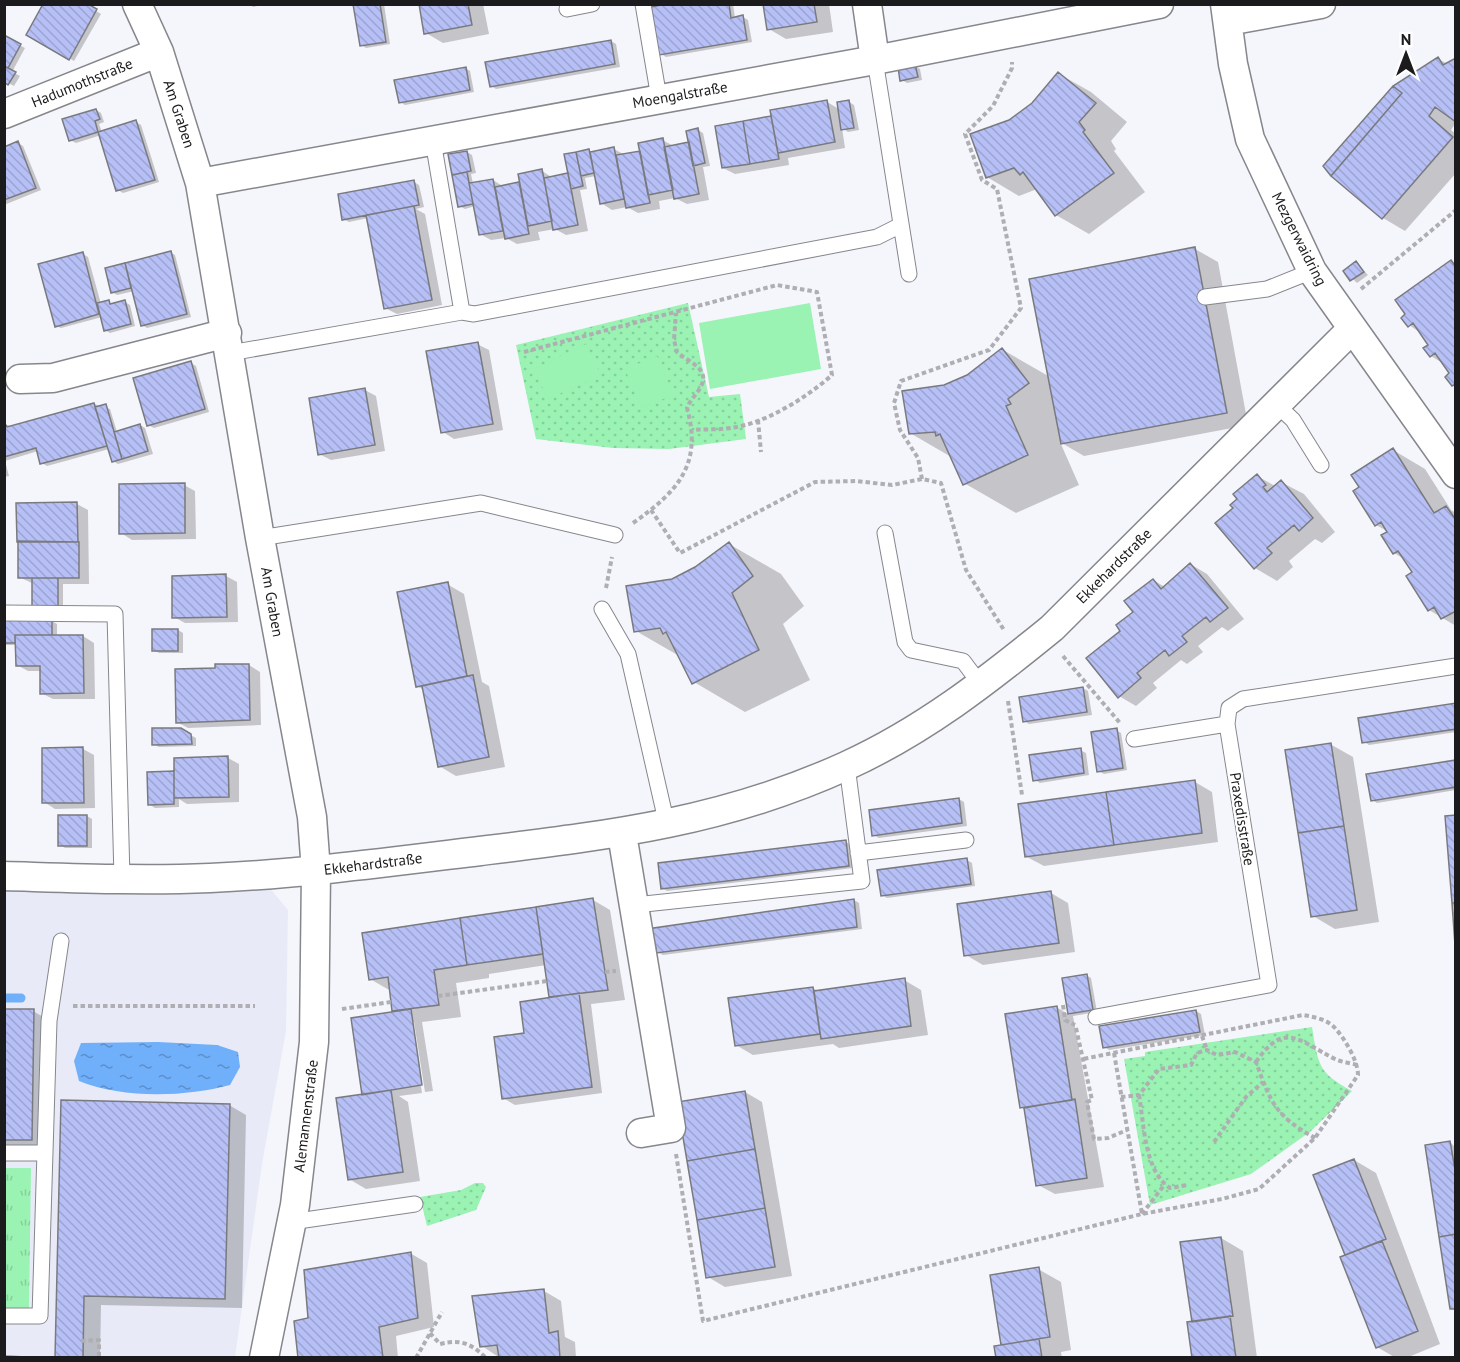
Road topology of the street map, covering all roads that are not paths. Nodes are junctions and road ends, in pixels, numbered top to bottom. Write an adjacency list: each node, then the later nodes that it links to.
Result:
1 (137, 4): 9 (street, Am Graben)
2 (592, 4): 7 (lane)
3 (643, 4): 11 (lane)
4 (867, 4): 10 (street)
5 (1159, 4): 10 (street, Moengalstraße)
6 (1322, 4): 8 (street)
7 (567, 9)
8 (1226, 13): 16 (street, Mezgerwaidring)
9 (159, 52): 12 (street, Hadumothstraße); 14 (street, Am Graben)
10 (875, 60): 11 (street, Moengalstraße); 15 (lane)
11 (659, 98): 13 (street, Moengalstraße)
12 (4, 114)
13 (434, 141): 14 (street, Moengalstraße); 19 (lane)
14 (200, 183): 21 (street, Am Graben)
15 (901, 225): 17 (lane); 19 (lane)
16 (1312, 271): 18 (lane); 20 (street, Mezgerwaidring)
17 (909, 274)
18 (1205, 297)
19 (462, 312): 21 (lane)
20 (1344, 319): 23 (street, Ekkehardstraße); 25 (street, Mezgerwaidring)
21 (229, 343): 22 (street); 28 (street, Am Graben)
22 (12, 379)
23 (1277, 405): 24 (lane); 32 (street, Ekkehardstraße)
24 (1321, 465)
25 (1455, 474)
26 (885, 533): 32 (lane)
27 (615, 535): 28 (lane)
28 (260, 538): 40 (street, Am Graben)
29 (602, 609): 36 (lane)
30 (4, 613): 42 (lane)
31 (1455, 666): 33 (lane)
32 (992, 677): 35 (street, Ekkehardstraße)
33 (1227, 724): 34 (lane); 45 (lane, Praxedisstraße)
34 (1134, 739)
35 (847, 766): 36 (street, Ekkehardstraße); 39 (lane)
36 (667, 825): 37 (street, Ekkehardstraße)
37 (622, 834): 40 (street, Ekkehardstraße); 43 (street)
38 (966, 840): 39 (lane)
39 (858, 853): 43 (lane)
40 (316, 871): 42 (street, Ekkehardstraße); 50 (street, Alemannenstraße)
41 (4, 876): 42 (street, Ekkehardstraße)
42 (122, 878)
43 (635, 905): 46 (street)
44 (61, 941): 48 (lane)
45 (1096, 1017)
46 (641, 1133)
47 (4, 1153): 48 (lane)
48 (45, 1153): 51 (lane)
49 (415, 1204): 50 (lane)
50 (291, 1222): 52 (street, Alemannenstraße)
51 (4, 1316)
52 (264, 1358)

